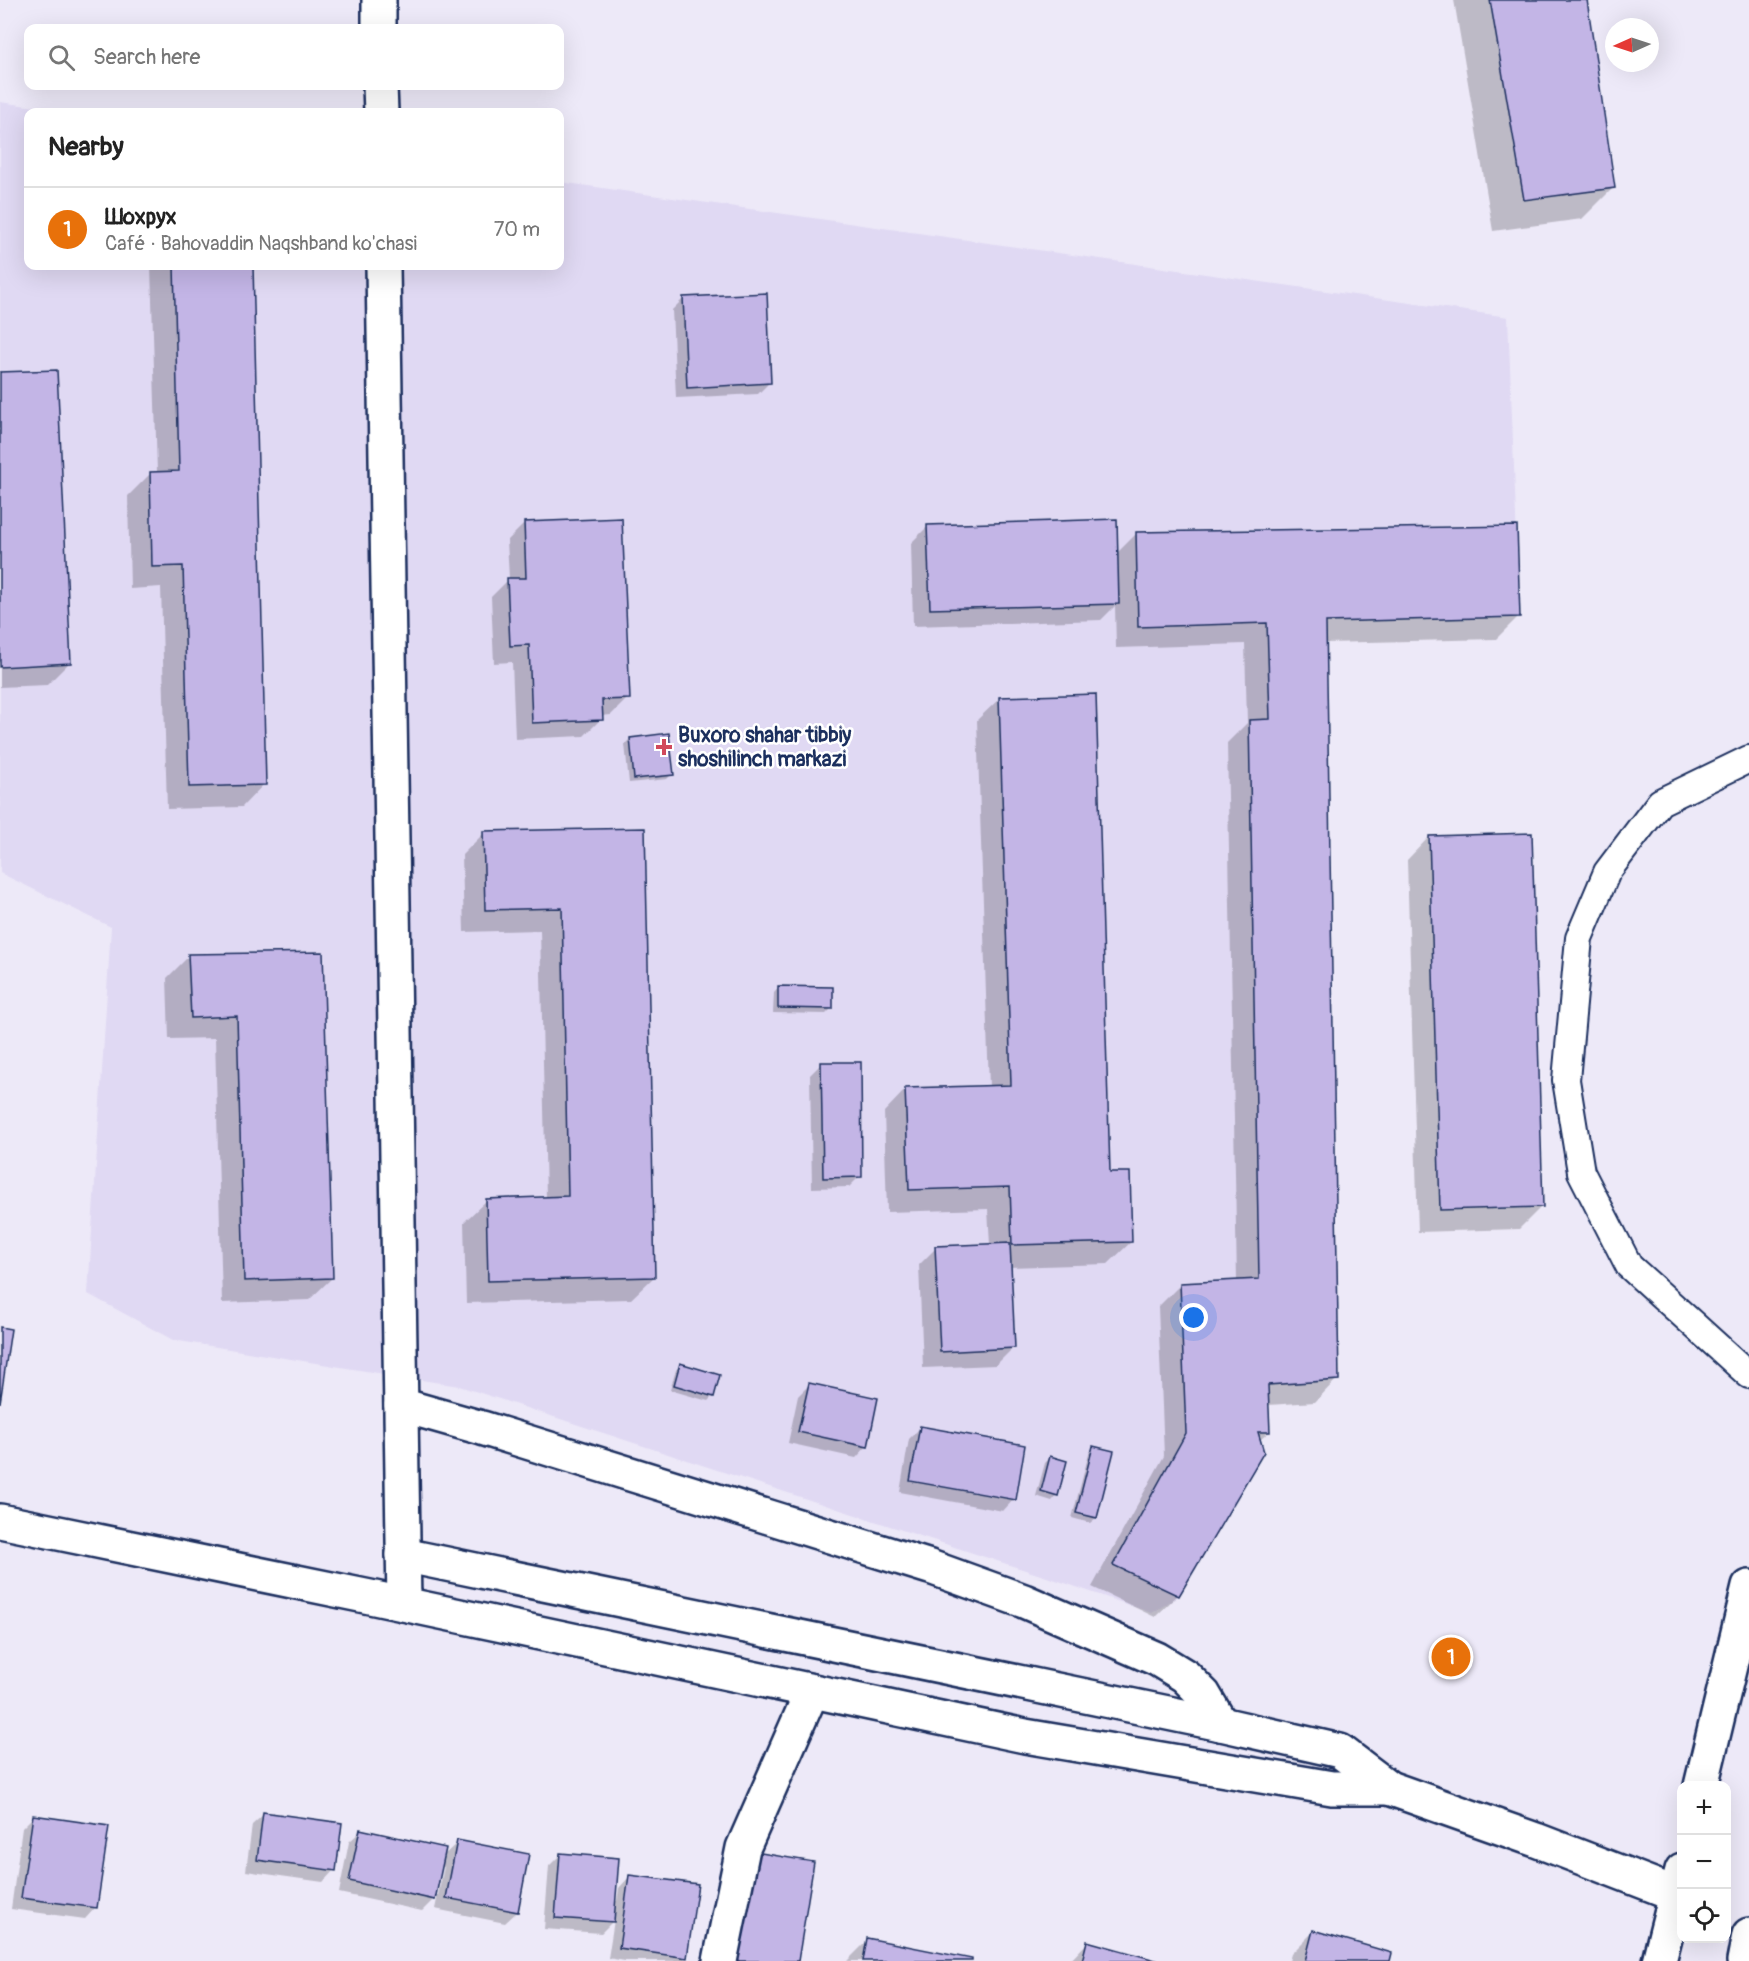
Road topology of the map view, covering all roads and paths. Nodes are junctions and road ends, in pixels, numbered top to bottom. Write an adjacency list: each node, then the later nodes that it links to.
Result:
1 (379, 0): 2 (street)
2 (379, 24)
3 (380, 90): 4 (street)
4 (381, 108)
5 (383, 270): 8 (street)
6 (1749, 759): 7 (lane)
7 (1749, 1375)
8 (400, 1405): 10 (street); 14 (street)
9 (0, 1521): 12 (street)
10 (403, 1555): 12 (street); 14 (street)
11 (1749, 1587): 15 (street)
12 (404, 1604): 13 (street)
13 (812, 1691): 16 (street); 20 (street)
14 (1221, 1724): 16 (street)
15 (1702, 1781)
16 (1389, 1788): 17 (street)
17 (1677, 1881)
18 (1677, 1889): 21 (street)
19 (1749, 1935): 22 (street)
20 (720, 1961)
21 (1659, 1961)
22 (1744, 1961)

